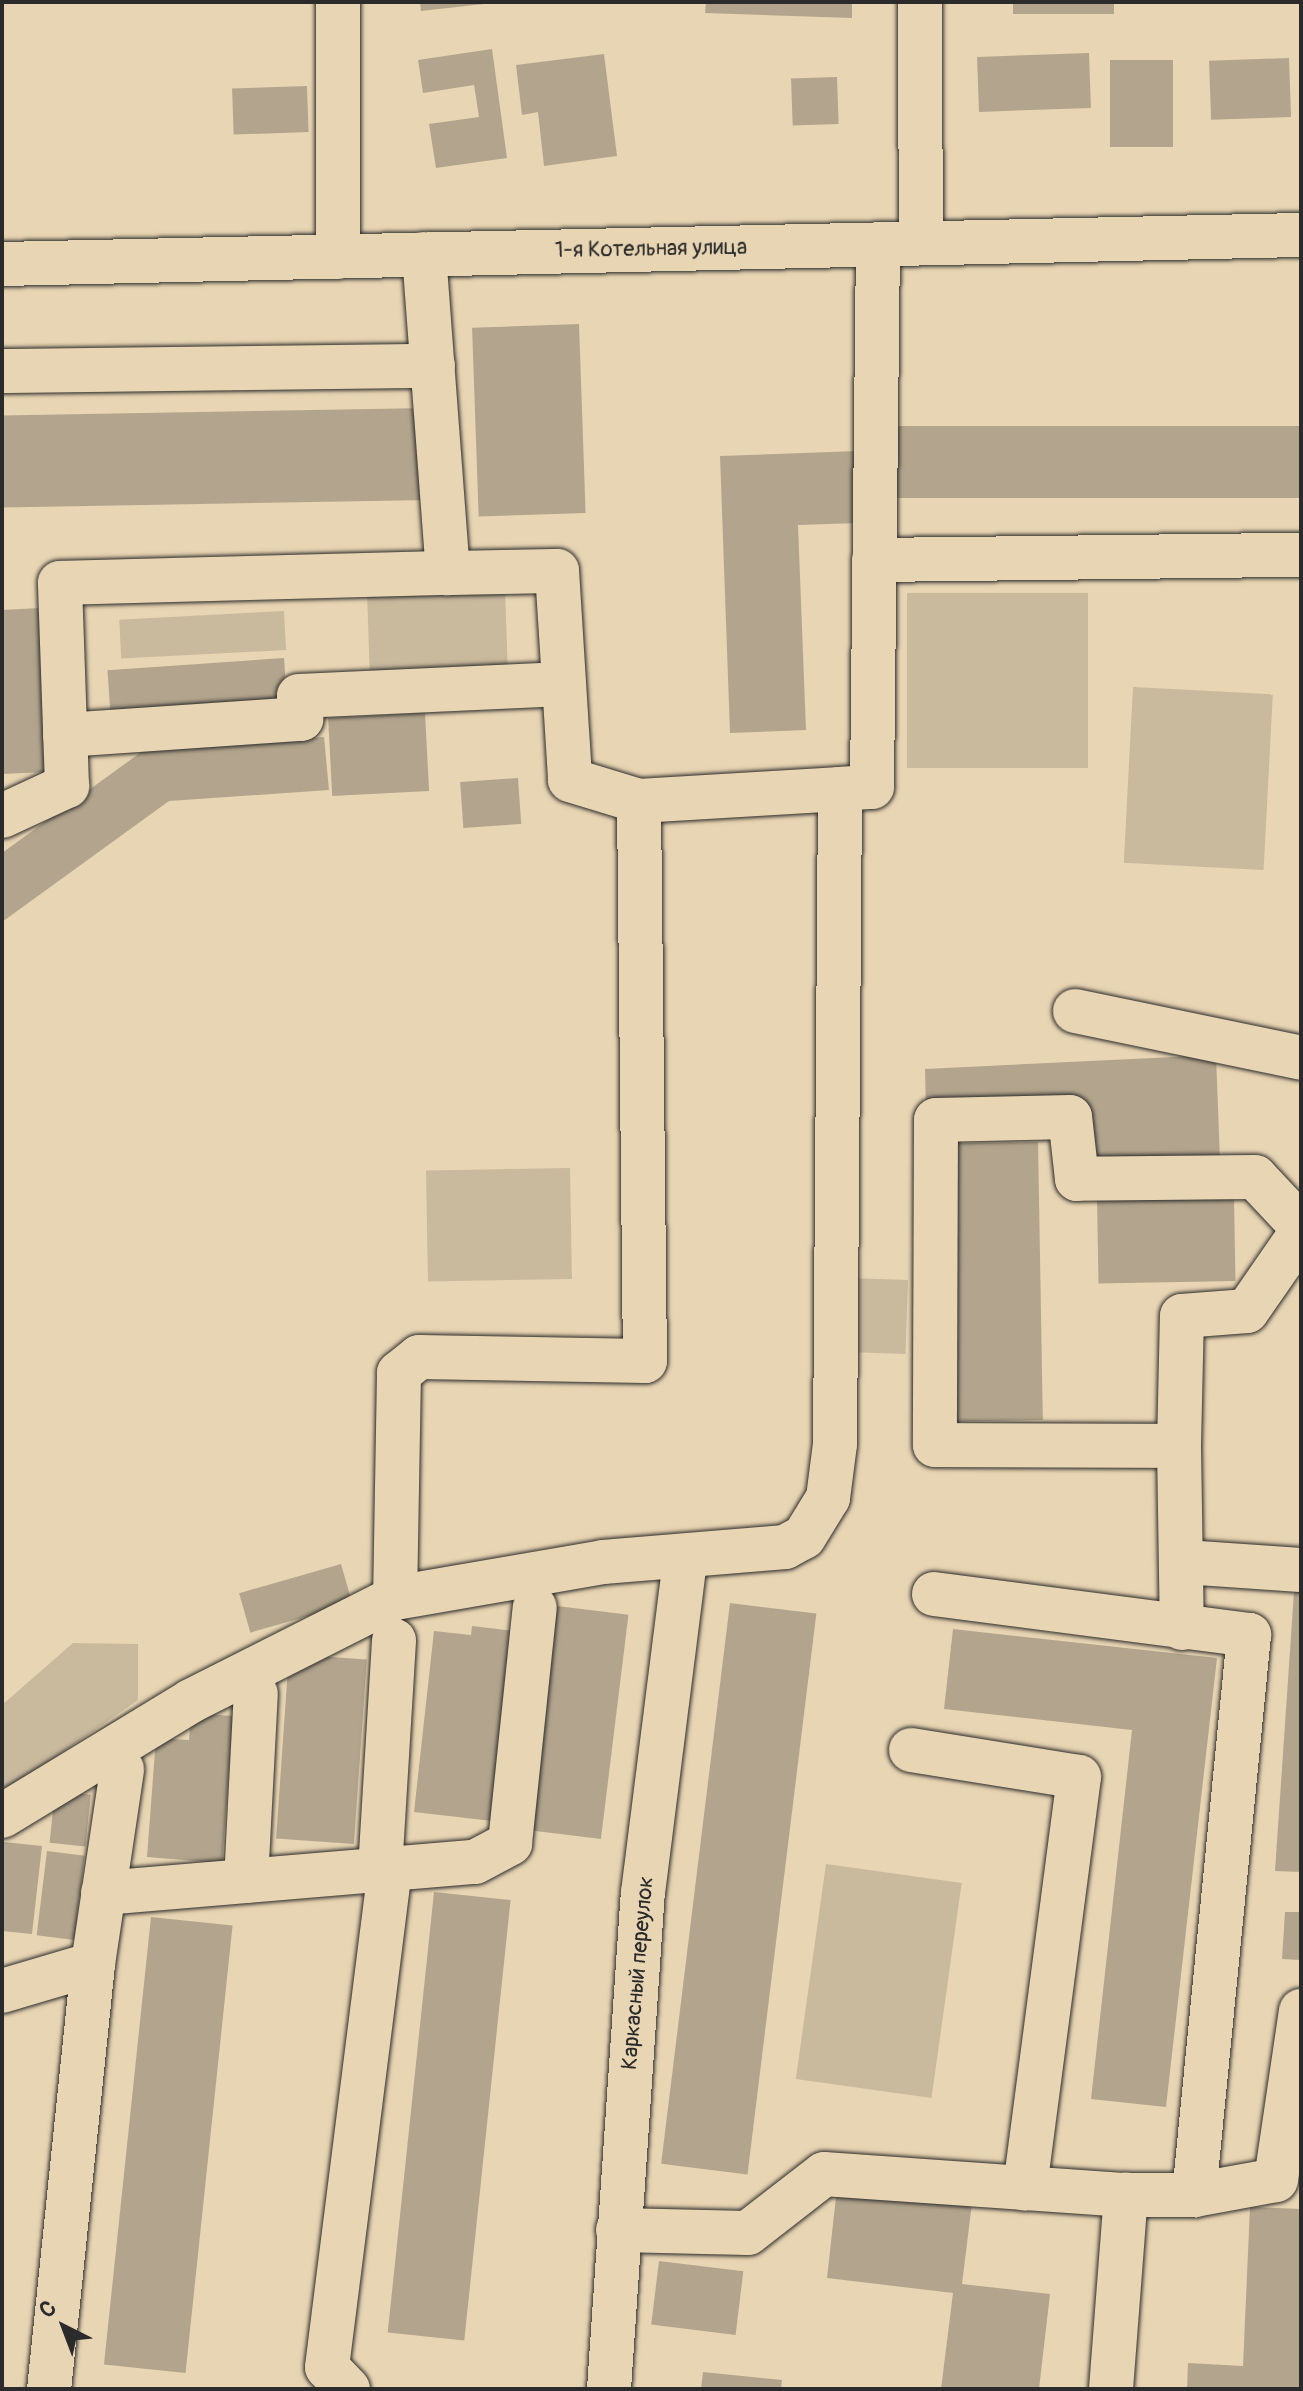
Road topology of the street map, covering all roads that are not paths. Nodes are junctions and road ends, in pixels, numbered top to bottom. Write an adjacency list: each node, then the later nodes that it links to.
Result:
1 (338, 2): 7 (street)
2 (920, 2): 4 (street)
3 (1301, 235): 4 (street, 1-я Котельная улица)
4 (921, 243): 5 (street, 1-я Котельная улица)
5 (878, 244): 6 (street, 1-я Котельная улица); 12 (street)
6 (424, 254): 7 (street, 1-я Котельная улица); 9 (street)
7 (338, 257): 8 (street, 1-я Котельная улица)
8 (2, 264)
9 (433, 366): 10 (street); 13 (street)
10 (2, 371)
11 (1301, 555): 12 (street)
12 (874, 560): 16 (street)
13 (448, 573): 14 (street); 15 (street)
14 (564, 684): 15 (street); 17 (street)
15 (65, 735): 18 (street)
16 (840, 789): 17 (street); 24 (street)
17 (639, 801): 29 (street)
18 (2, 816)
19 (1075, 1011): 20 (street)
20 (1301, 1058)
21 (1301, 1226): 23 (street)
22 (1301, 1233): 23 (street)
23 (1179, 1446): 25 (street)
24 (685, 1559): 29 (street); 45 (street, Каркасный переулок)
25 (1184, 1562): 26 (street); 30 (street)
26 (1296, 1562)
27 (934, 1594): 30 (street)
28 (535, 1607): 35 (street)
29 (394, 1619): 34 (street); 35 (street)
30 (1182, 1628): 44 (street)
31 (256, 1693): 36 (street)
32 (911, 1750): 42 (street)
33 (122, 1769): 37 (street)
34 (2, 1816)
35 (385, 1869): 36 (street); 47 (street)
36 (246, 1881): 37 (street)
37 (103, 1893): 38 (street)
38 (93, 1964): 39 (street); 46 (street)
39 (2, 1991)
40 (1301, 2011): 41 (street)
41 (1296, 2069): 44 (street)
42 (1025, 2188): 43 (street); 45 (street)
43 (1126, 2195): 44 (street); 49 (street)
44 (1194, 2195)
45 (618, 2230): 48 (street, Каркасный переулок)
46 (49, 2389)
47 (348, 2389)
48 (609, 2389)
49 (1111, 2389)

